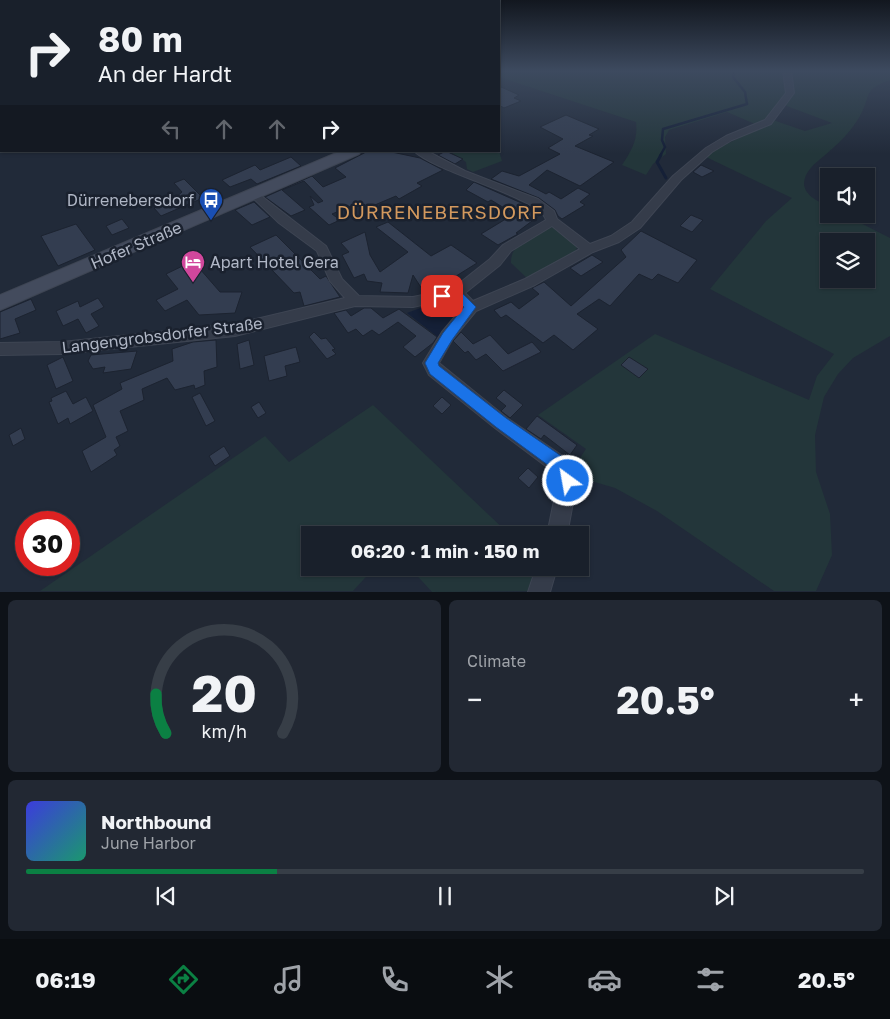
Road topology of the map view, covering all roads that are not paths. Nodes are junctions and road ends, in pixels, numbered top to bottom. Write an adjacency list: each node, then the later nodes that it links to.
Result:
1 (786, 99): 6 (street)
2 (352, 152): 4 (main road, Hofer Straße)
3 (421, 152): 5 (street)
4 (255, 194): 8 (street); 9 (main road, Hofer Straße)
5 (552, 221): 6 (street); 7 (street)
6 (589, 249): 10 (street)
7 (456, 293): 8 (street, Langengrobsdorfer Straße); 10 (street)
8 (356, 301): 11 (street, Langengrobsdorfer Straße)
9 (0, 303)
10 (471, 307): 12 (street)
11 (0, 349)
12 (559, 526)
13 (544, 576): 14 (street)
14 (539, 592)

